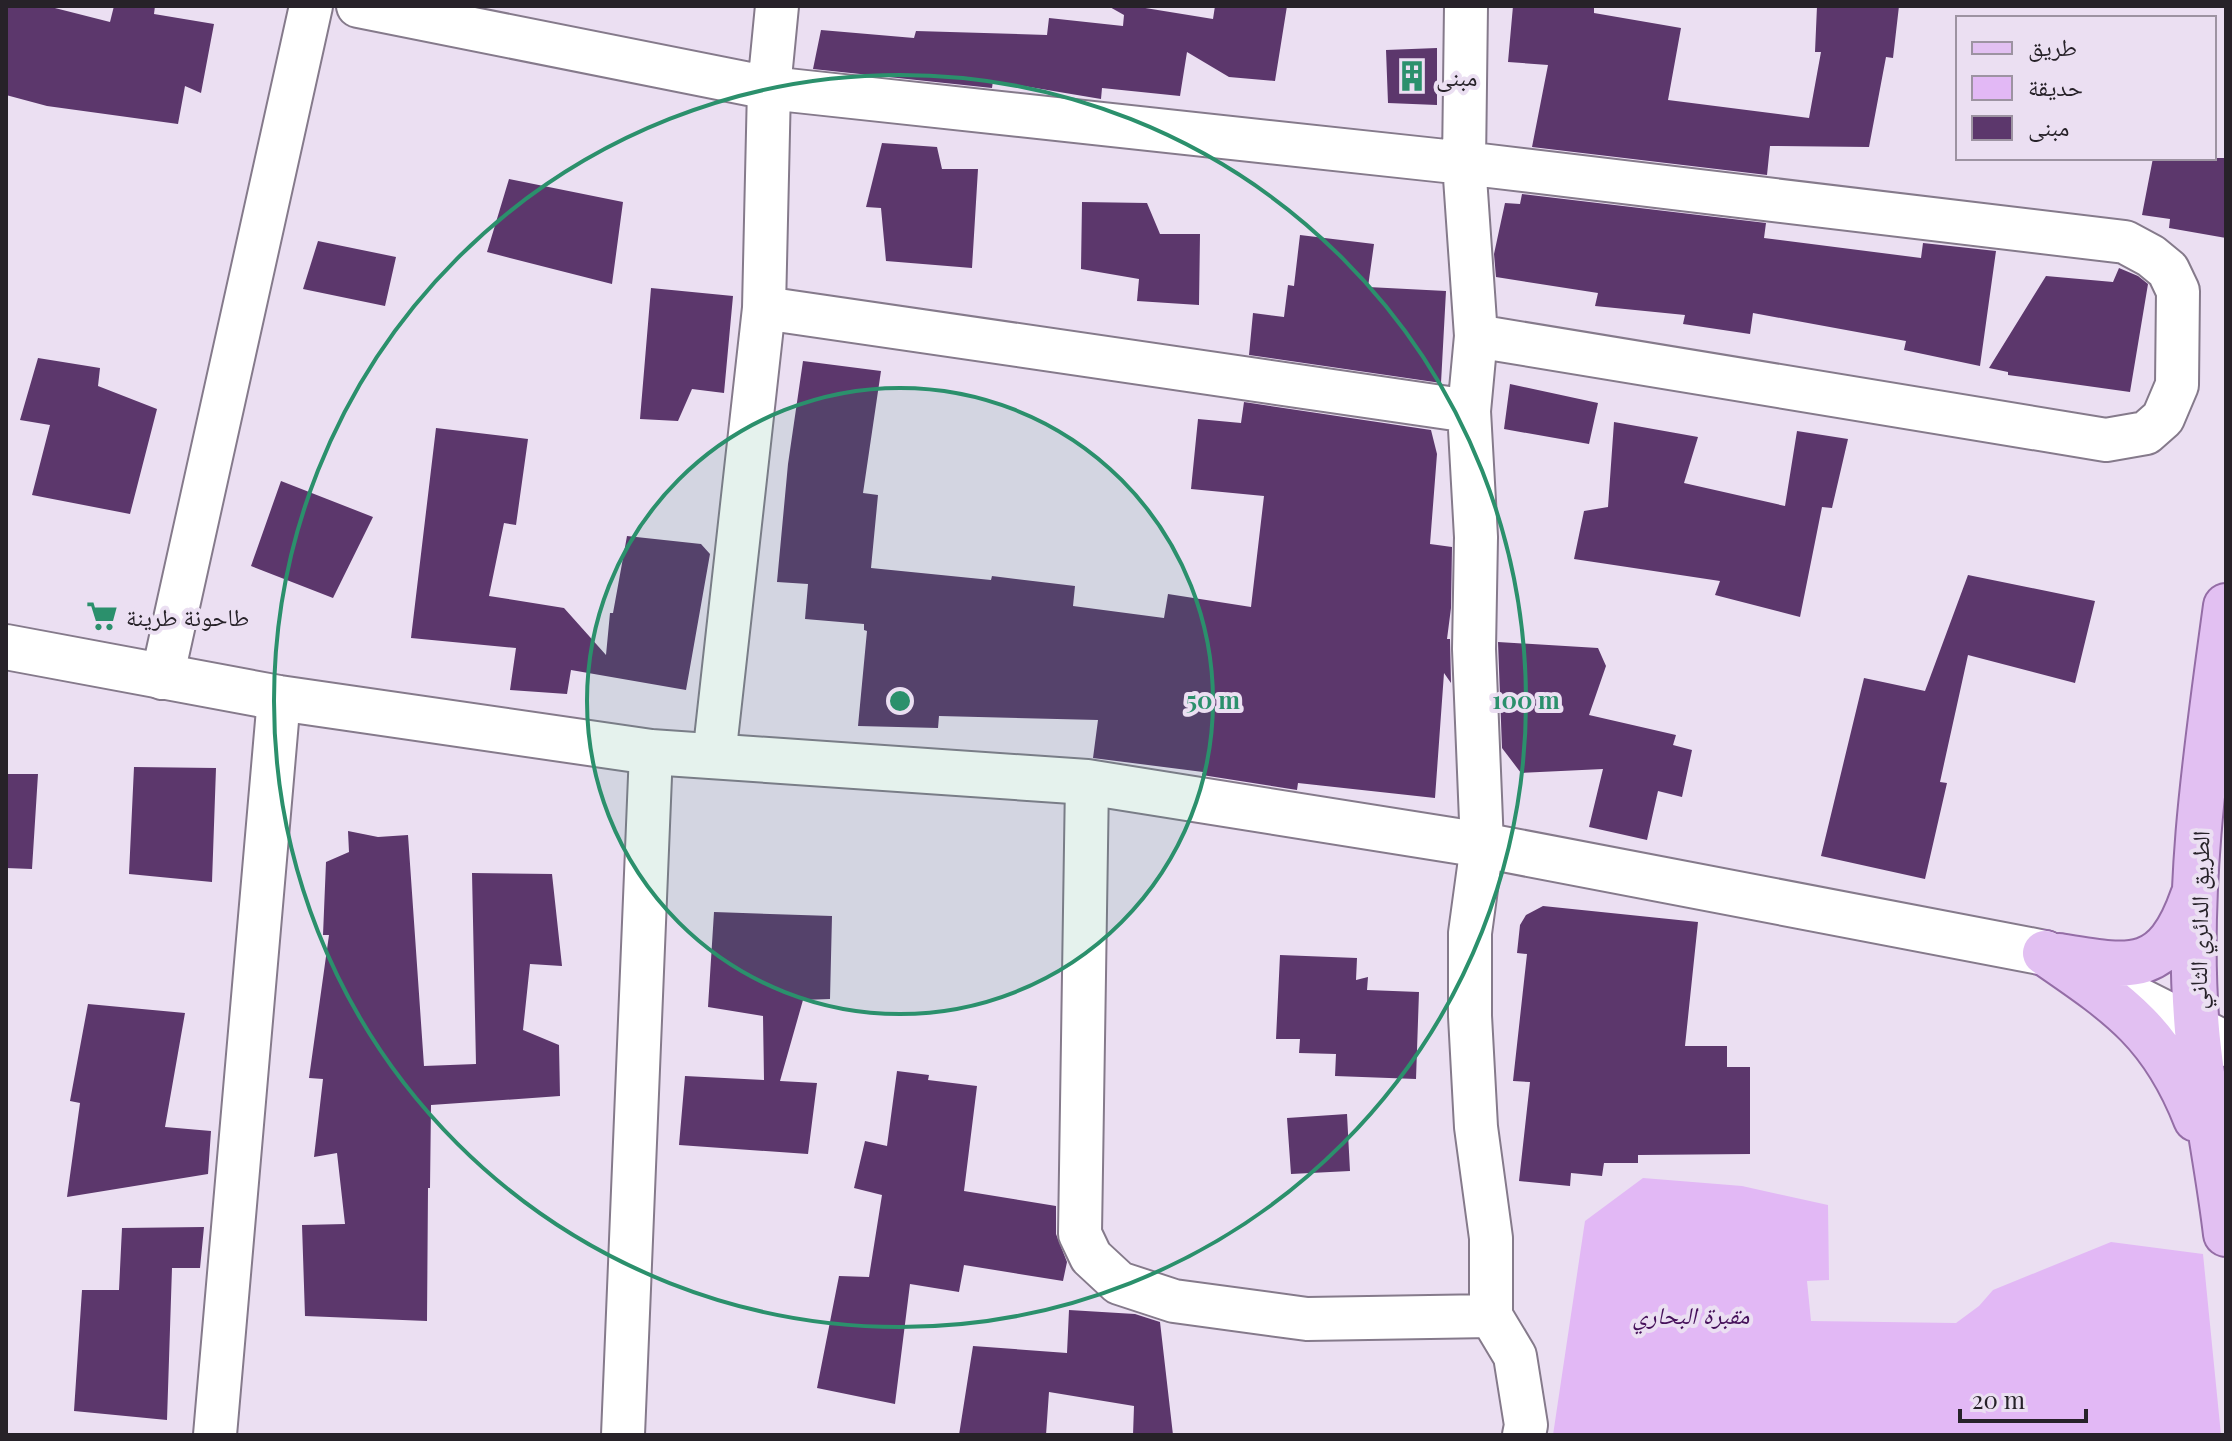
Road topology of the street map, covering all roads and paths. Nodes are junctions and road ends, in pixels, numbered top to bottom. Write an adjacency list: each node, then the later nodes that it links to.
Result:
1 (311, 6): 12 (street)
2 (358, 6): 5 (street)
3 (777, 6): 5 (street)
4 (1466, 6): 6 (street)
5 (769, 88): 6 (street); 7 (street)
6 (1464, 163): 8 (street); 8 (street)
7 (764, 308): 9 (street); 15 (street)
8 (1476, 336): 9 (street)
9 (1469, 411): 17 (street)
10 (2226, 606): 18 (main road, الطريق الدائري الثاني)
11 (6, 647): 12 (street)
12 (162, 678): 13 (street)
13 (279, 698): 14 (street); 24 (street)
14 (651, 752): 15 (street); 25 (street)
15 (714, 757): 16 (street)
16 (1087, 782): 17 (street); 23 (street)
17 (1482, 845): 19 (street); 23 (street)
18 (2194, 893): 19 (main road); 20 (main road, الطريق الدائري الثاني)
19 (2045, 953): 20 (street); 21 (main road)
20 (2211, 1037): 21 (main road, الطريق الدائري الثاني)
21 (2220, 1180): 22 (main road, الطريق الدائري الثاني)
22 (2226, 1234)
23 (1491, 1316): 26 (street)
24 (215, 1435)
25 (623, 1435)
26 (1524, 1435)

